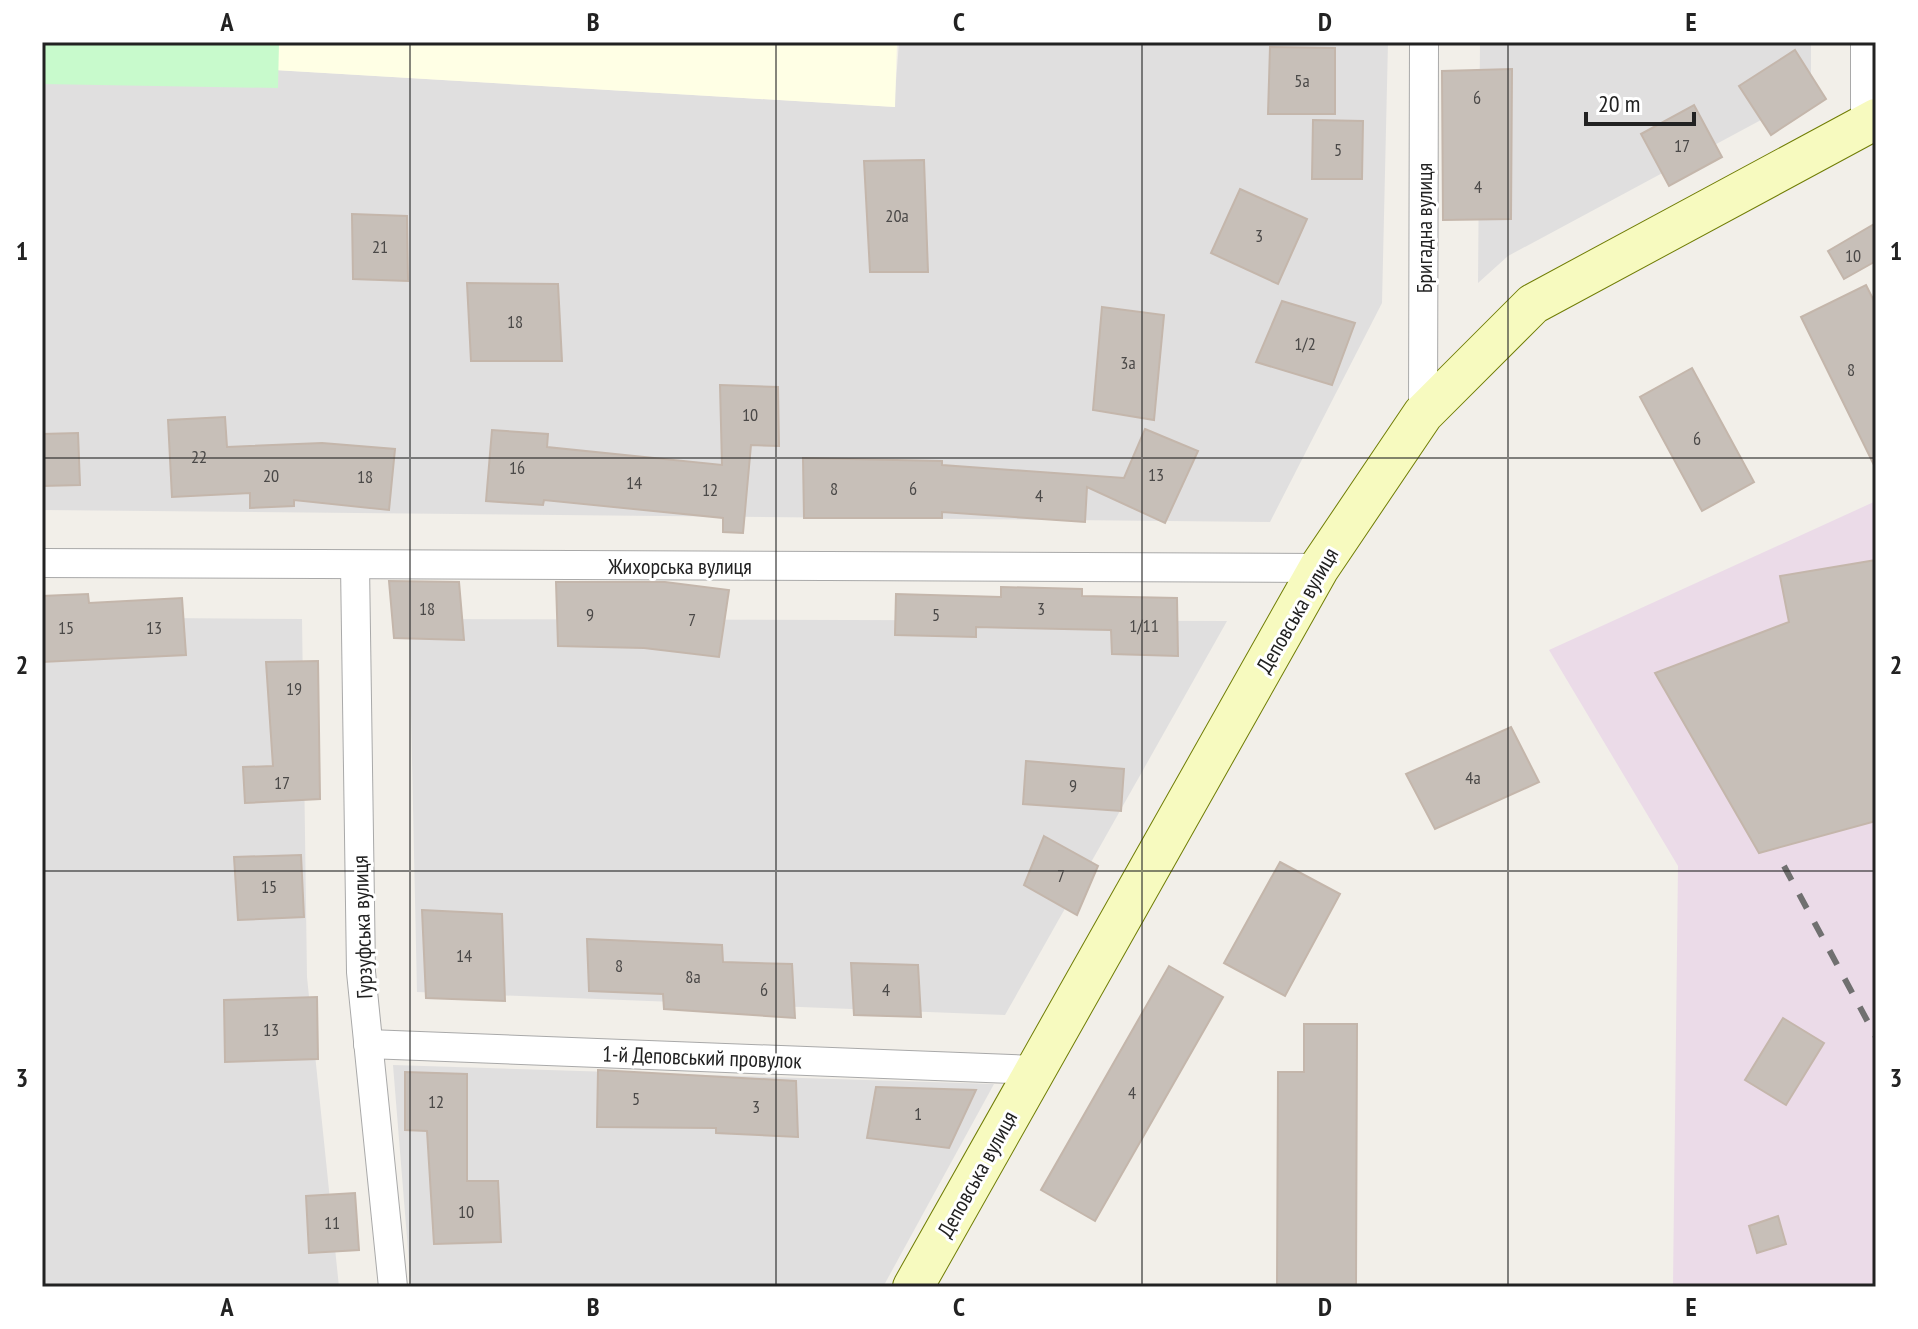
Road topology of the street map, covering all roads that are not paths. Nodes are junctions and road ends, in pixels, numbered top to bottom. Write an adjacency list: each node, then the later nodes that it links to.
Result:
1 (1424, 42): 4 (street, Бригадна вулиця)
2 (1865, 42): 3 (street)
3 (1870, 122): 4 (main road, Деповська вулиця)
4 (1423, 414): 7 (main road, Деповська вулиця)
5 (42, 563): 6 (street, Жихорська вулиця)
6 (355, 565): 7 (street, Жихорська вулиця); 8 (street, Гурзуфська вулиця)
7 (1319, 568): 9 (main road, Деповська вулиця)
8 (368, 1044): 9 (street, 1-й Деповський провулок); 10 (street, Гурзуфська вулиця)
9 (1036, 1070): 11 (main road, Деповська вулиця)
10 (393, 1287)
11 (913, 1287)

